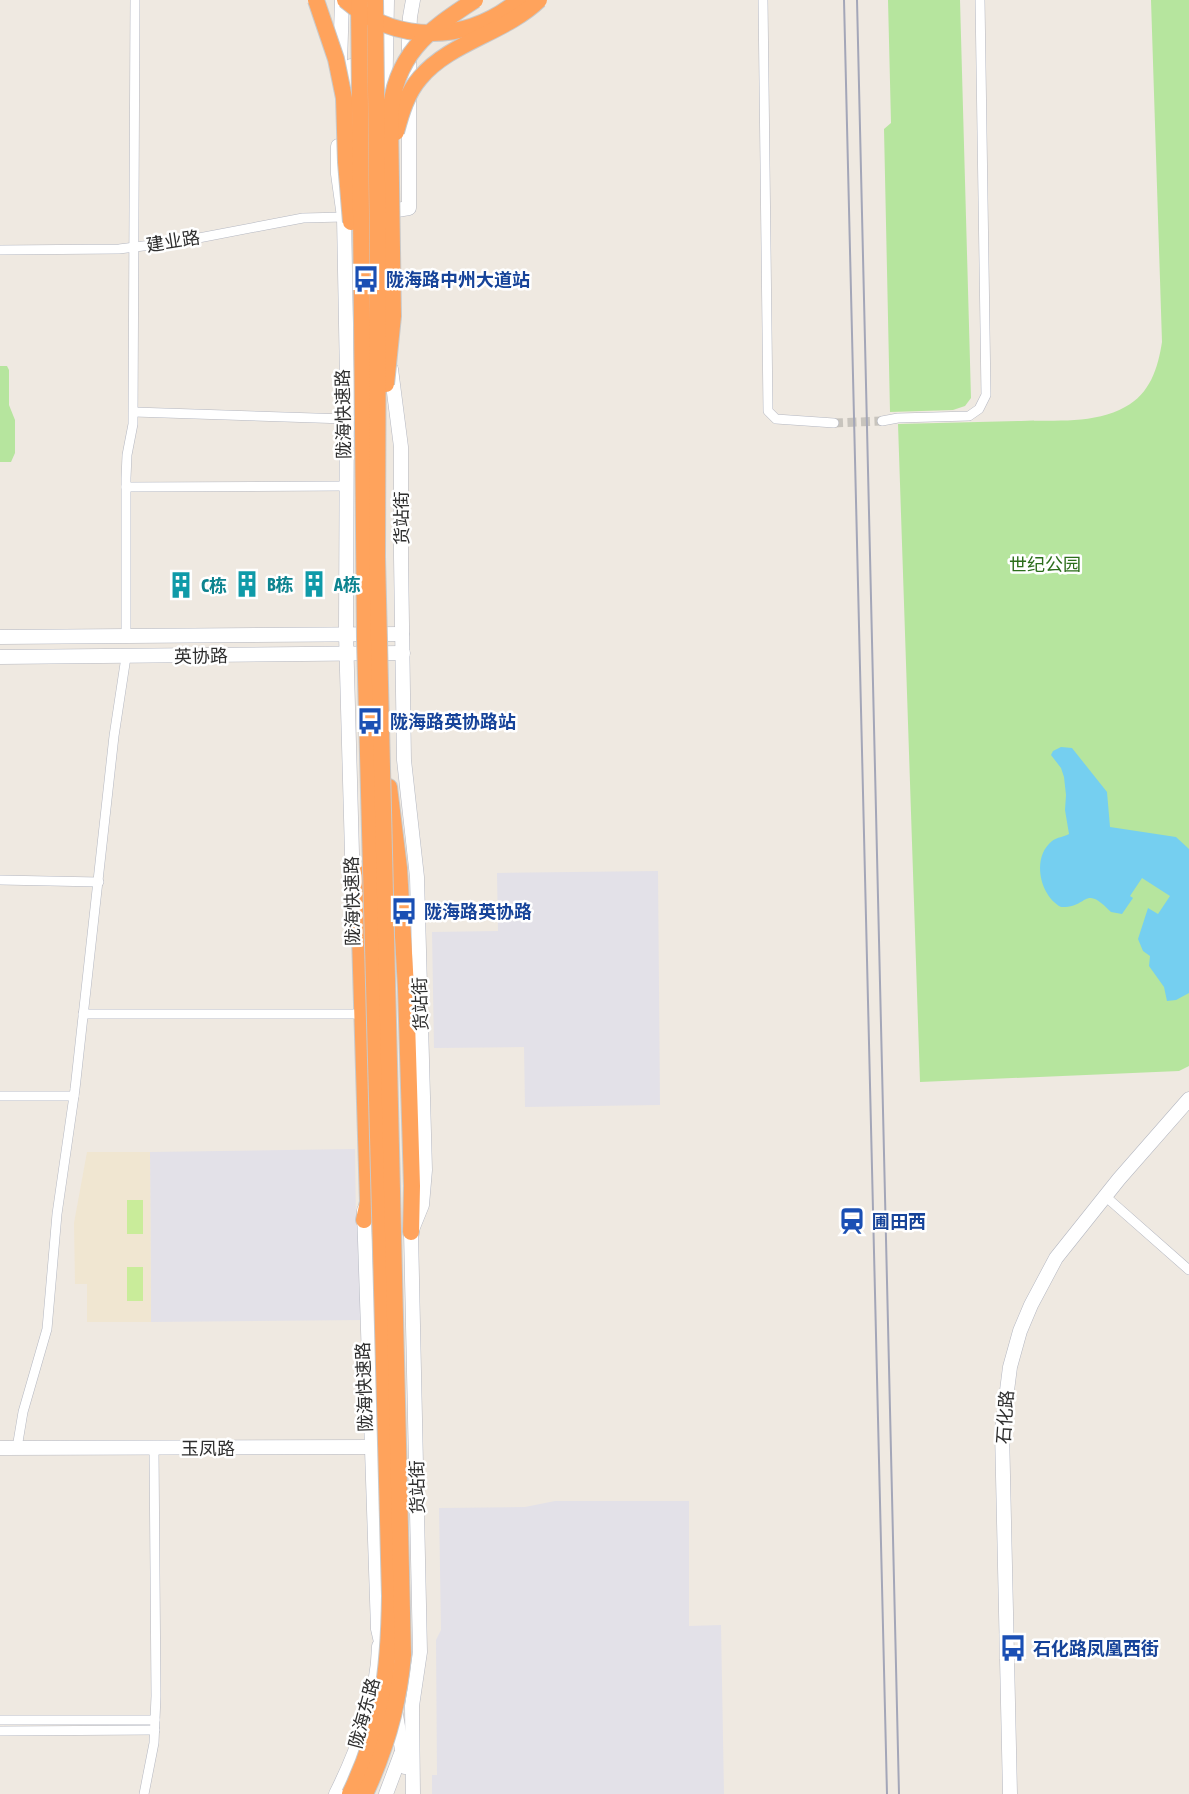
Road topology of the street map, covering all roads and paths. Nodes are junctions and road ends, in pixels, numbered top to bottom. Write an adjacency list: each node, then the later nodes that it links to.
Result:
1 (135, 0): 17 (street)
2 (316, 0): 19 (highway, bridge)
3 (344, 0): 10 (highway, bridge); 16 (street)
4 (351, 0): 16 (street)
5 (359, 0): 19 (highway, 陇海快速路, bridge)
6 (375, 0): 24 (highway, 陇海快速路, bridge)
7 (387, 0): 15 (street, 货站街)
8 (413, 0): 15 (street)
9 (475, 0): 14 (highway, bridge)
10 (519, 0)
11 (539, 0): 14 (highway, bridge)
12 (763, 0): 23 (street)
13 (980, 0): 22 (street)
14 (390, 156): 24 (highway, bridge)
15 (385, 212): 28 (street, 货站街)
16 (344, 217): 17 (street, 建业路); 21 (street)
17 (134, 247): 18 (street, 建业路); 20 (street)
18 (0, 250)
19 (361, 308): 36 (highway, 陇海快速路, bridge)
20 (134, 412): 21 (street); 26 (street)
21 (346, 419): 25 (street)
22 (882, 421)
23 (834, 423)
24 (377, 456): 35 (highway, 陇海快速路, bridge)
25 (346, 486): 26 (street); 27 (street)
26 (126, 487): 29 (street)
27 (346, 634): 28 (street, 英协路); 29 (street, 英协路); 32 (street)
28 (402, 634): 31 (street, 货站街)
29 (126, 636): 30 (street, 英协路)
30 (0, 637)
31 (403, 653): 32 (street, 英协路); 46 (street, 货站街)
32 (347, 654): 34 (street, 英协路); 40 (street)
33 (0, 657): 34 (street, 英协路)
34 (126, 657): 38 (street)
35 (381, 730): 46 (highway, bridge); 63 (highway, 陇海快速路, bridge)
36 (368, 801): 45 (highway, bridge); 62 (highway, 陇海快速路, bridge)
37 (0, 880): 38 (street)
38 (99, 882): 39 (street)
39 (83, 1014): 40 (street); 42 (street)
40 (356, 1014): 45 (street)
41 (0, 1096): 42 (street)
42 (74, 1096): 50 (street)
43 (1189, 1099): 44 (street, 石化路)
44 (1105, 1196): 47 (street); 67 (street, 石化路)
45 (364, 1220): 48 (street)
46 (411, 1232): 52 (street, 货站街)
47 (1189, 1270)
48 (370, 1447): 51 (street, 玉凤路); 52 (street, 玉凤路); 53 (street)
49 (0, 1448): 50 (street, 玉凤路)
50 (17, 1448): 51 (street, 玉凤路)
51 (154, 1448): 55 (street)
52 (417, 1448): 54 (street, 货站街)
53 (378, 1629): 59 (street); 61 (street, 陇海东路)
54 (412, 1706): 59 (street); 66 (street, 货站街)
55 (155, 1719): 56 (street); 57 (street)
56 (0, 1720)
57 (155, 1730): 58 (street); 60 (street)
58 (0, 1731)
59 (403, 1749): 64 (street); 65 (street)
60 (144, 1794)
61 (336, 1794)
62 (350, 1794)
63 (365, 1794)
64 (386, 1794)
65 (405, 1794)
66 (413, 1794)
67 (1010, 1794)

